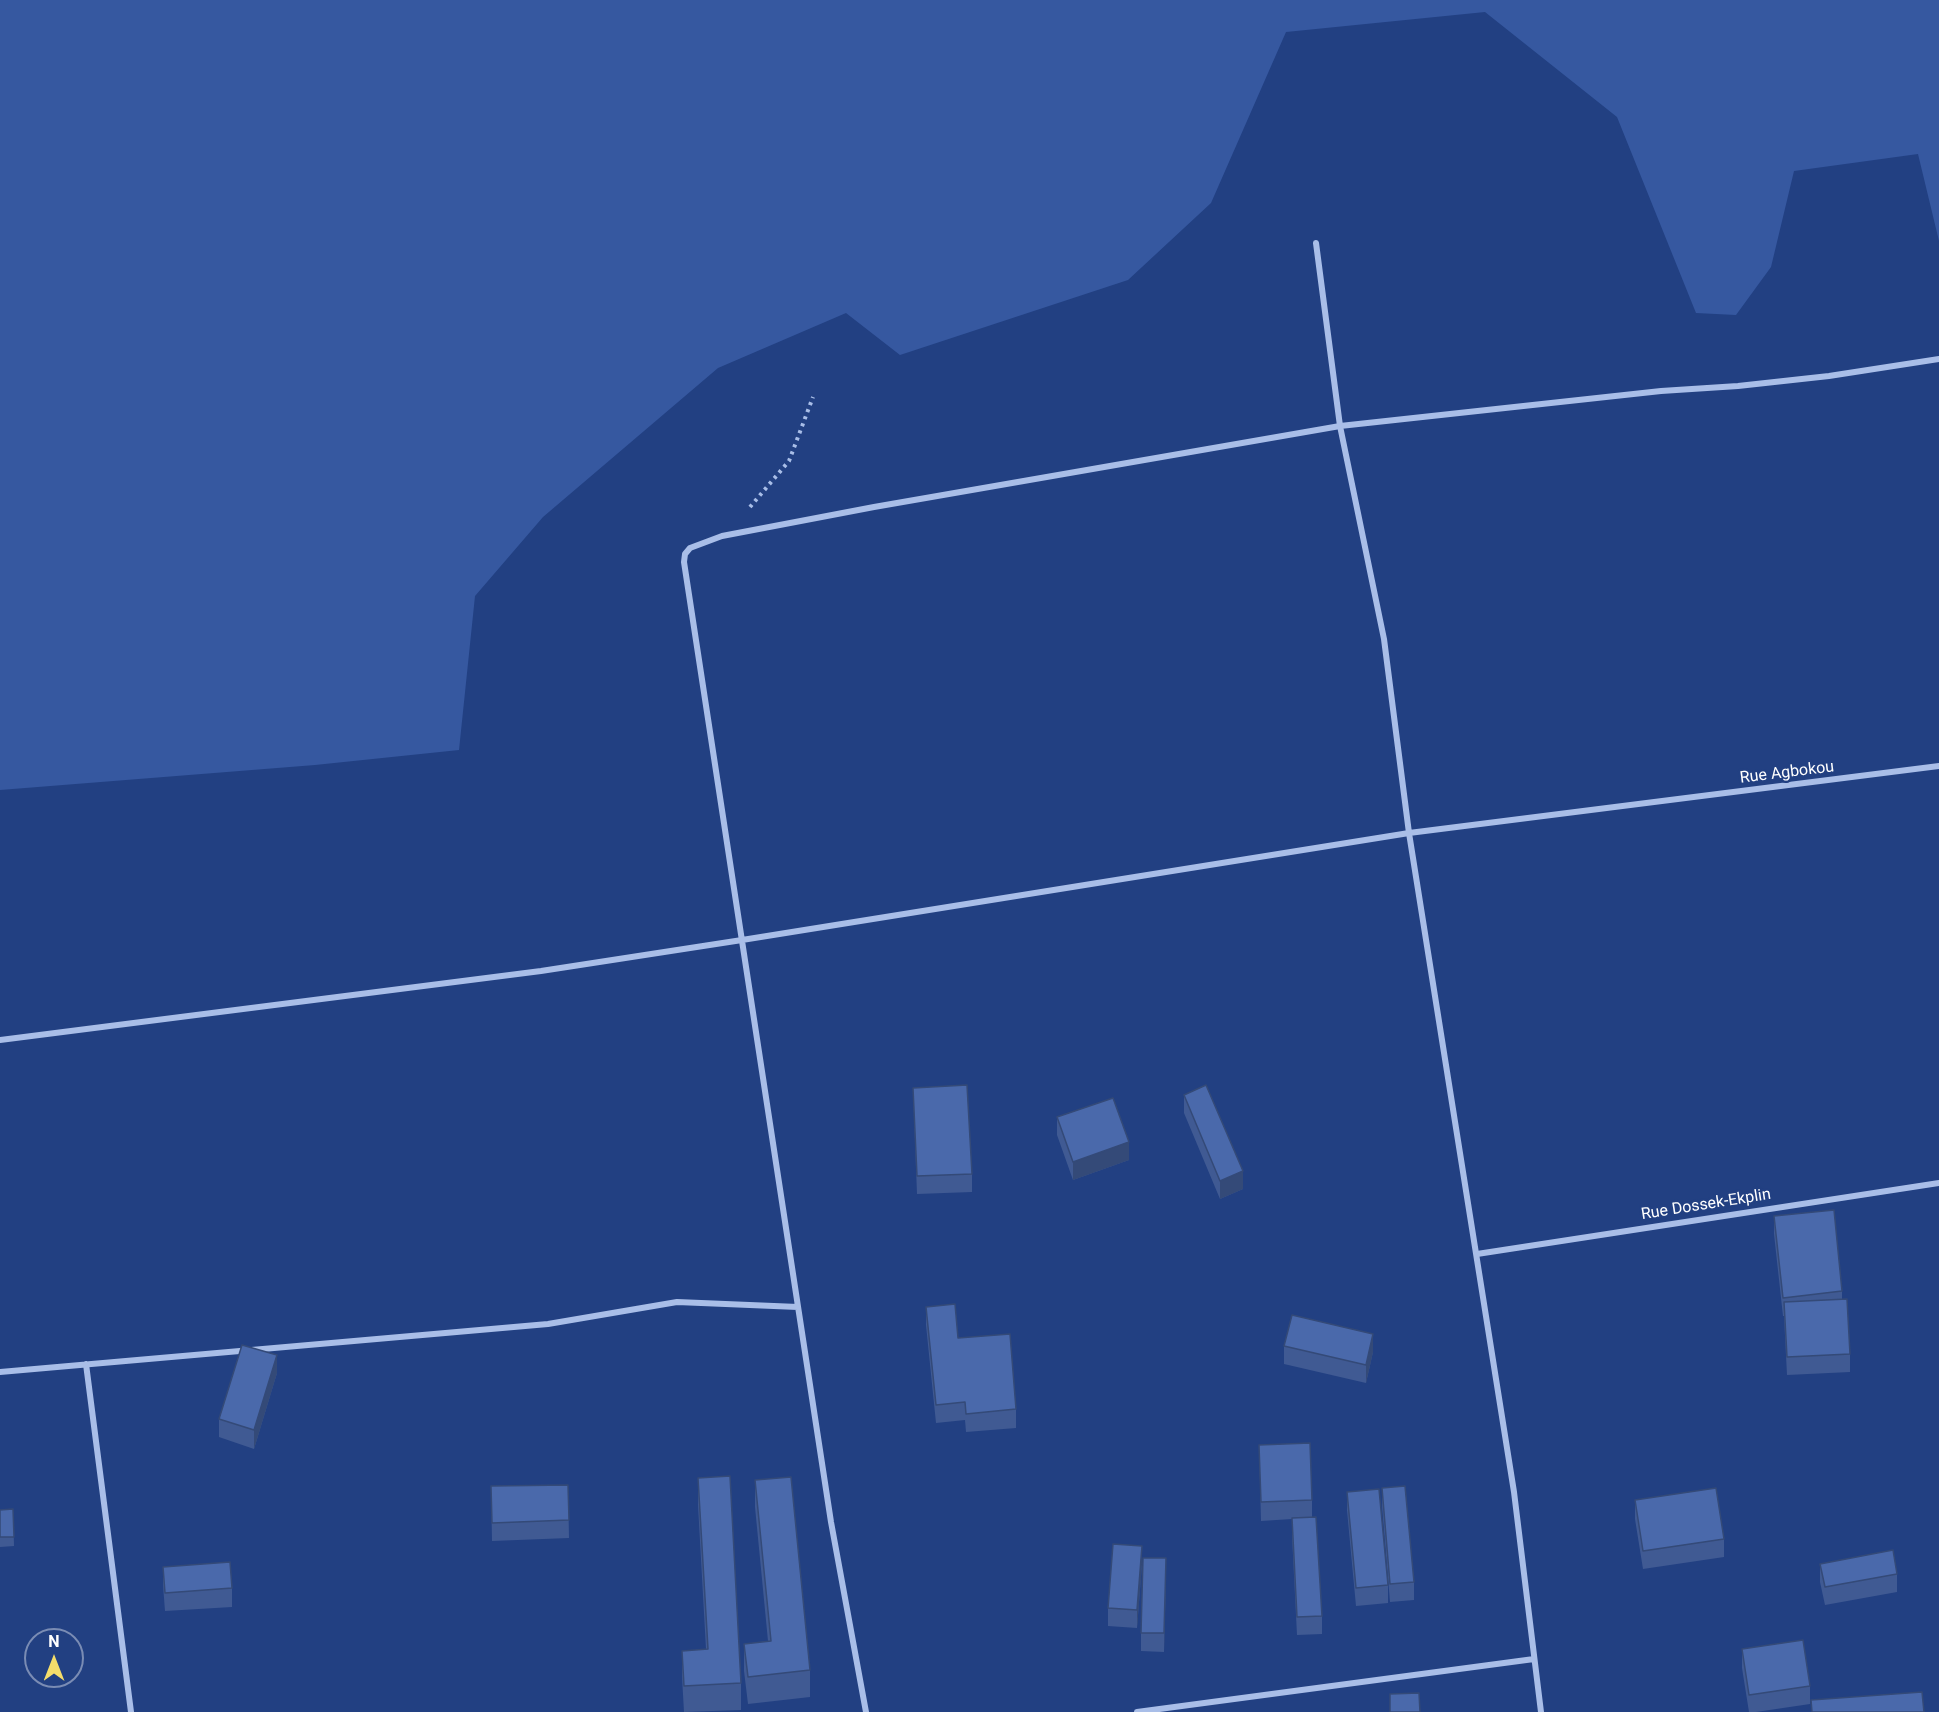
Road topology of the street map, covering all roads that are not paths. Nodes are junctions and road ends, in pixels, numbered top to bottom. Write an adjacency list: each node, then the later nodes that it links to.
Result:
1 (1316, 243): 3 (street)
2 (1939, 359): 3 (street)
3 (1340, 426): 5 (street); 6 (street)
4 (1939, 766): 5 (street, Rue Agbokou)
5 (1409, 833): 6 (street, Rue Agbokou); 9 (street)
6 (742, 940): 7 (street, Rue Agbokou); 10 (street)
7 (0, 1040)
8 (1939, 1183): 9 (street, Rue Dossek-Ekplin)
9 (1476, 1254): 13 (street)
10 (798, 1307): 11 (street); 15 (street)
11 (86, 1364): 12 (street); 14 (street)
12 (0, 1372)
13 (1534, 1659): 16 (street); 17 (street)
14 (131, 1712)
15 (866, 1712)
16 (1137, 1712)
17 (1541, 1712)

